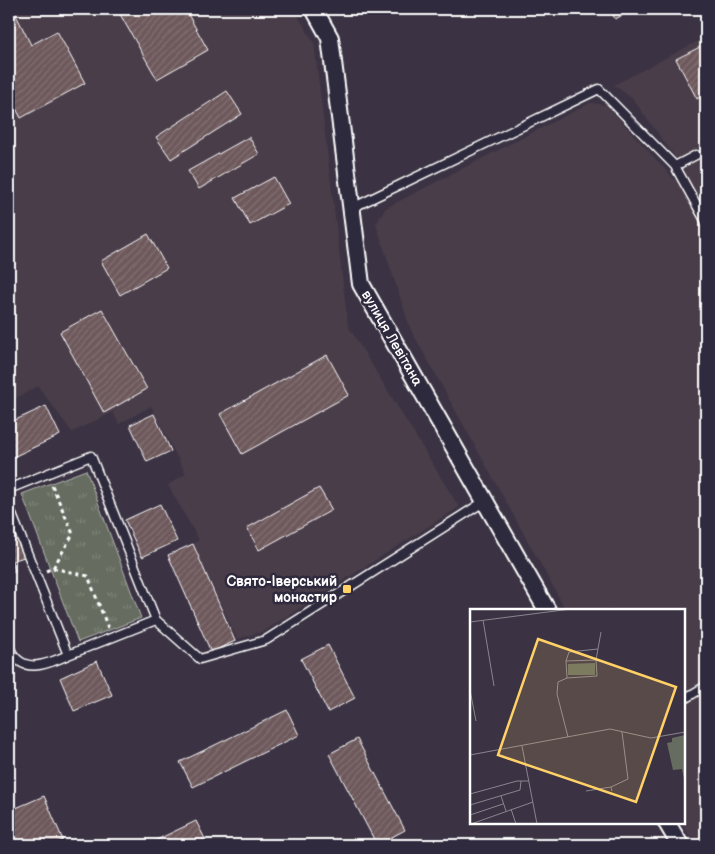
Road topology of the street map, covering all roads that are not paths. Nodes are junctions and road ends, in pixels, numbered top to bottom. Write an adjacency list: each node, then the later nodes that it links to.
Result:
1 (314, 9): 4 (street, вулиця Левітана)
2 (696, 155): 3 (lane)
3 (675, 166): 4 (lane); 5 (lane)
4 (352, 208): 7 (street, вулиця Левітана)
5 (706, 222)
6 (9, 489): 10 (lane)
7 (485, 501): 9 (street, вулиця Левітана); 10 (lane)
8 (9, 507): 12 (lane)
9 (545, 609)
10 (156, 620): 12 (lane)
11 (9, 646): 12 (lane)
12 (68, 655)
13 (706, 686): 14 (lane)
14 (685, 698)
15 (668, 824): 16 (street)
16 (680, 845)

